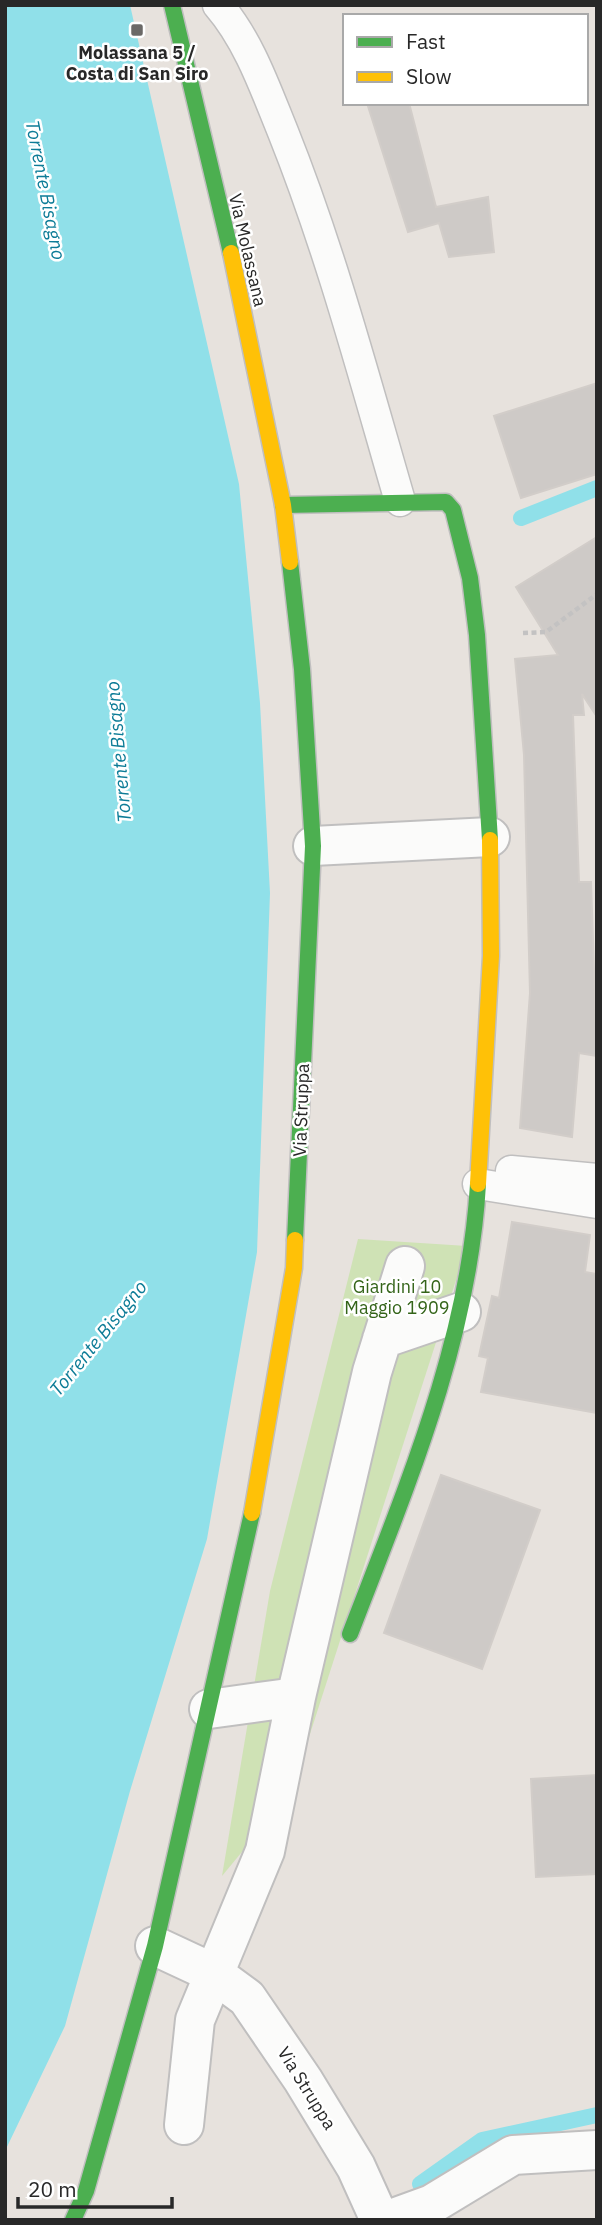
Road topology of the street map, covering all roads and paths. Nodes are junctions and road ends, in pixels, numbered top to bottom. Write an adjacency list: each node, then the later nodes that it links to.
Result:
1 (172, 5): 4 (main road, Via Molassana)
2 (218, 5): 3 (lane)
3 (400, 500): 4 (main road); 6 (main road)
4 (283, 505): 8 (main road, Via Struppa)
5 (597, 594): 6 (path)
6 (477, 635): 7 (main road)
7 (490, 837): 8 (street); 9 (main road)
8 (313, 846): 18 (main road, Via Struppa)
9 (478, 1176): 10 (lane); 11 (lane); 13 (main road)
10 (597, 1179)
11 (597, 1203)
12 (405, 1266): 14 (street)
13 (461, 1312): 14 (street); 15 (main road)
14 (382, 1339): 16 (street)
15 (350, 1634): 16 (street)
16 (307, 1655): 17 (street)
17 (296, 1697): 18 (street); 20 (street)
18 (209, 1709): 19 (main road, Via Struppa)
19 (155, 1946): 20 (street, Via Struppa); 23 (main road, Via Struppa)
20 (213, 1973): 21 (street); 24 (street, Via Struppa)
21 (184, 2124)
22 (597, 2150): 25 (street)
23 (73, 2220)
24 (380, 2220)
25 (388, 2220)

